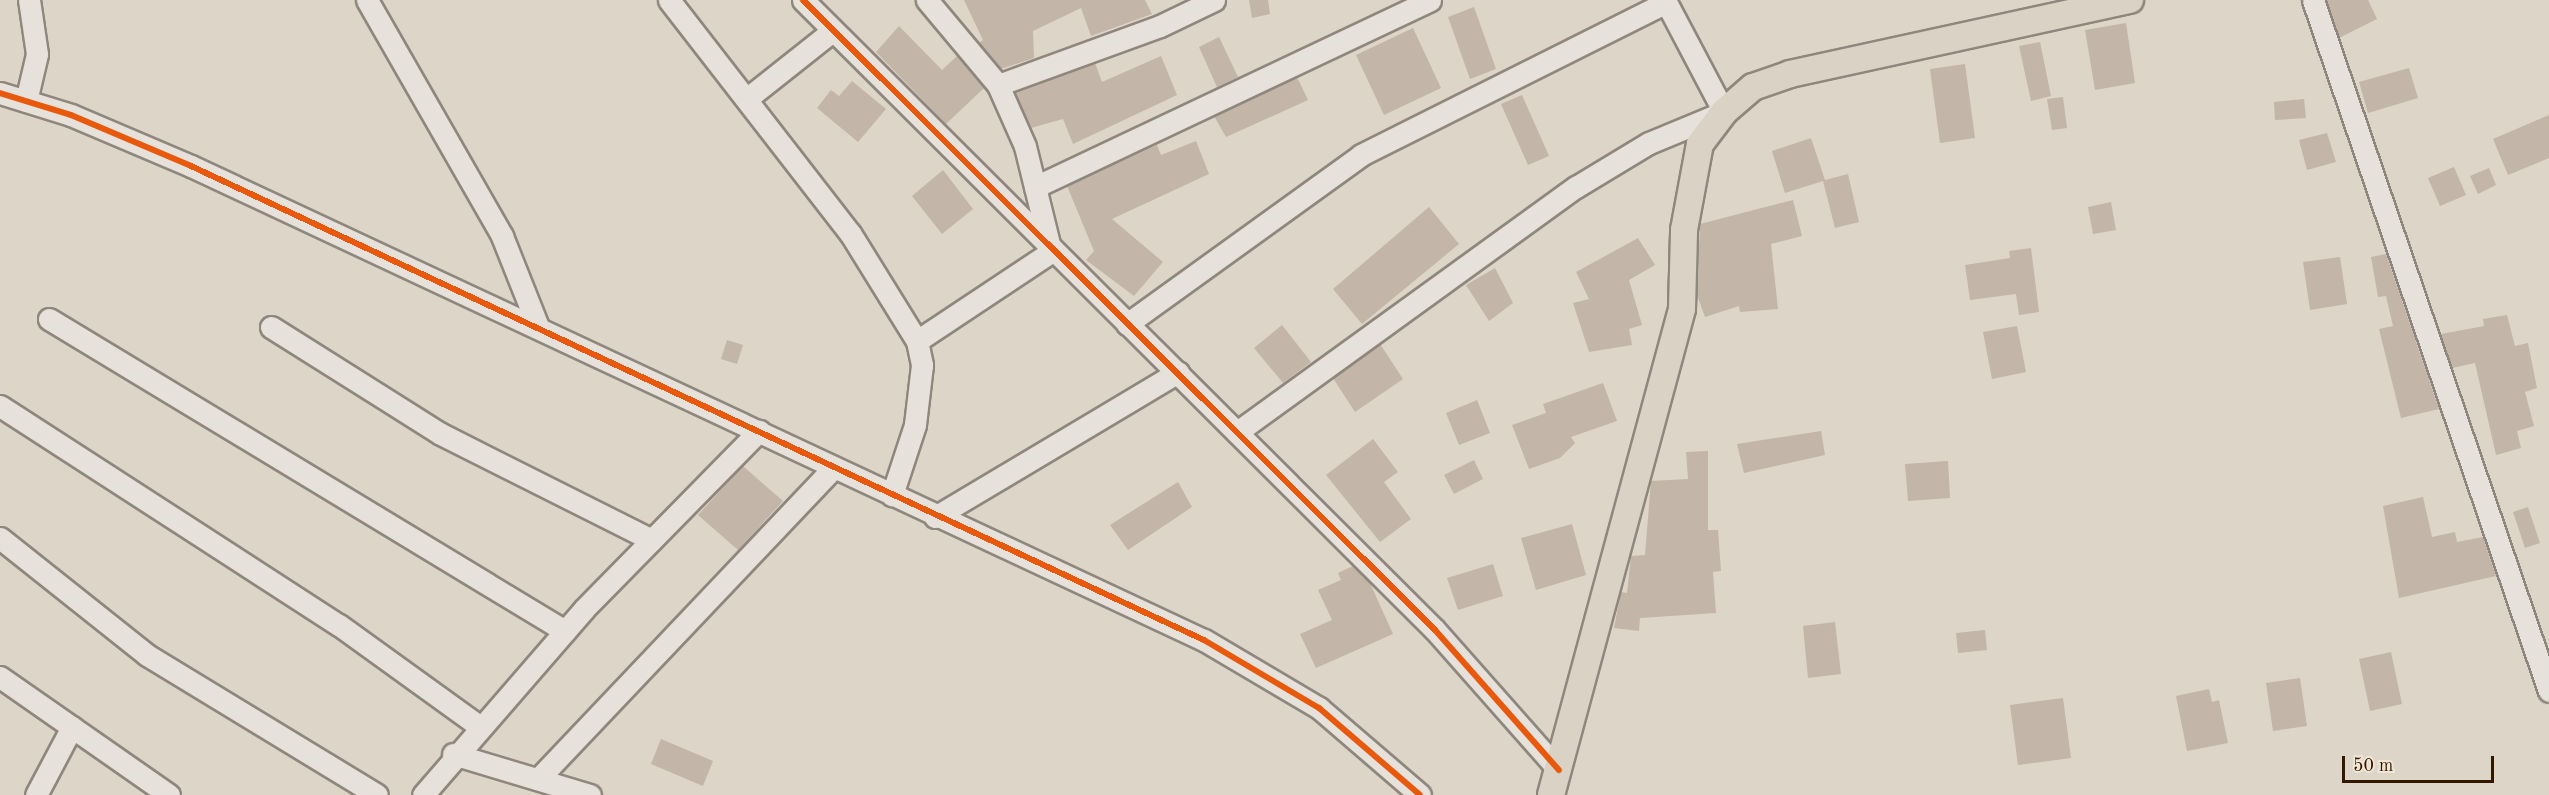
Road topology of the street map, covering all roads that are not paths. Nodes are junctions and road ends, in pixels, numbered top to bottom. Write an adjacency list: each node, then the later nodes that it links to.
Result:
1 (29, 0): 15 (street)
2 (367, 0): 20 (street)
3 (669, 0): 14 (street)
4 (803, 0): 11 (street)
5 (927, 0): 12 (street)
6 (1214, 0): 12 (street)
7 (1430, 0): 17 (street)
8 (2130, 0): 16 (main road)
9 (2313, 0): 35 (street)
10 (1666, 1): 16 (street); 21 (street)
11 (831, 32): 14 (street); 18 (street)
12 (998, 85): 17 (street)
13 (0, 93): 15 (street)
14 (749, 98): 23 (street)
15 (26, 101): 20 (street)
16 (1724, 112): 27 (street); 39 (main road)
17 (1035, 188): 18 (street)
18 (1051, 252): 21 (street); 23 (street)
19 (49, 319): 33 (street)
20 (537, 324): 26 (street)
21 (1127, 324): 24 (street)
22 (272, 327): 32 (street)
23 (917, 340): 29 (street)
24 (1178, 372): 27 (street); 30 (street)
25 (0, 406): 36 (street)
26 (759, 430): 28 (street); 32 (street)
27 (1238, 432): 39 (street)
28 (834, 467): 29 (street); 40 (street)
29 (892, 495): 30 (street)
30 (935, 517): 46 (street)
31 (0, 538): 43 (street)
32 (652, 540): 33 (street)
33 (565, 631): 36 (street)
34 (4, 687): 37 (street)
35 (2549, 691)
36 (478, 726): 38 (street)
37 (72, 727): 41 (street); 42 (street)
38 (453, 754): 40 (street); 44 (street)
39 (1559, 770): 47 (main road)
40 (540, 777): 45 (street)
41 (36, 795)
42 (169, 795)
43 (377, 795)
44 (423, 795)
45 (590, 795)
46 (1420, 795)
47 (1551, 795)

